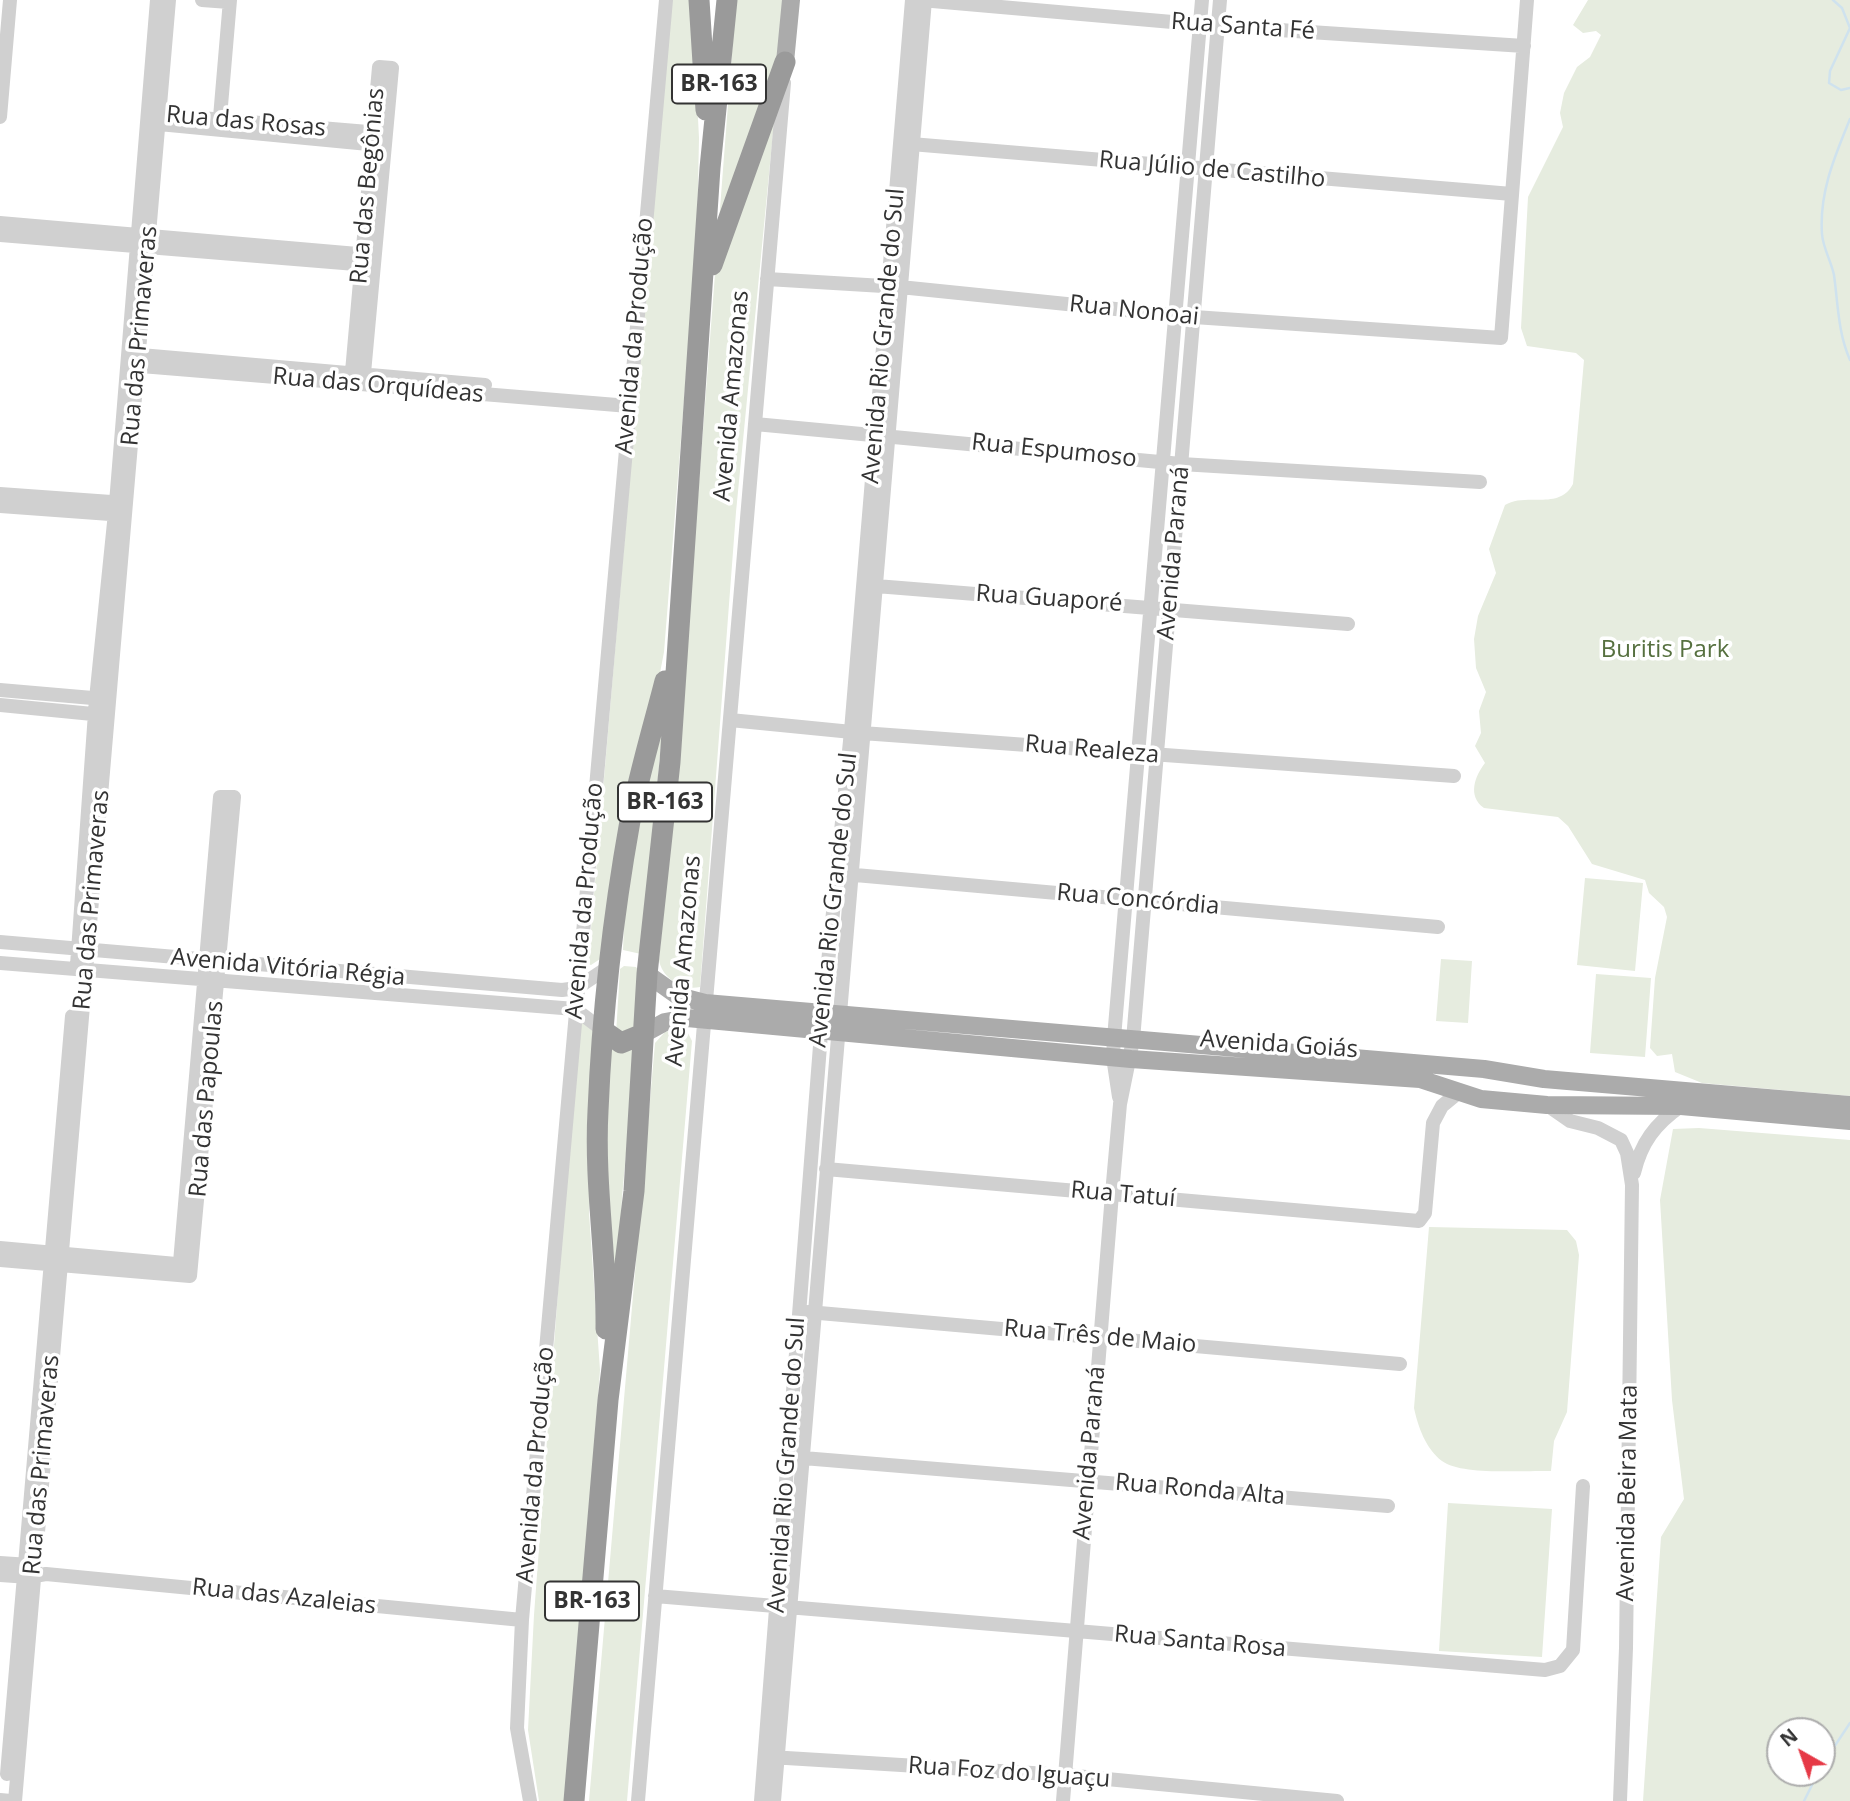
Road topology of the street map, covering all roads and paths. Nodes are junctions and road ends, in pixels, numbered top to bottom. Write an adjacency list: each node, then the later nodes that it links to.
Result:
1 (10, 0): 19 (street)
2 (157, 0): 20 (street, Rua das Primaveras)
3 (170, 0): 20 (street, Rua das Primaveras)
4 (202, 0): 14 (street)
5 (666, 0): 39 (street, Avenida da Produção)
6 (699, 0): 24 (highway)
7 (727, 0): 24 (highway, BR-163)
8 (791, 0): 18 (main road, Avenida Amazonas)
9 (912, 0): 34 (street, Avenida Rio Grande do Sul)
10 (923, 0): 15 (street, Rua Santa Fé); 23 (street, Avenida Rio Grande do Sul)
11 (1202, 0): 15 (street, Avenida Paraná)
12 (1220, 0): 16 (street, Avenida Paraná)
13 (1527, 0): 17 (street)
14 (229, 1): 21 (street)
15 (1199, 24): 16 (street, Rua Santa Fé); 25 (street, Avenida Paraná)
16 (1218, 26): 17 (street, Rua Santa Fé); 26 (street, Avenida Paraná)
17 (1524, 46): 27 (street)
18 (785, 62): 32 (street, Avenida Amazonas); 33 (highway)
19 (0, 117)
20 (153, 119): 21 (street, Rua das Rosas); 30 (street, Rua das Primaveras)
21 (220, 125): 22 (street, Rua das Rosas)
22 (378, 139): 31 (street, Rua das Begônias)
23 (911, 144): 25 (street, Rua Júlio de Castilho); 34 (street, Avenida Rio Grande do Sul)
24 (710, 168): 33 (highway, BR-163)
25 (1187, 168): 26 (street, Rua Júlio de Castilho); 35 (street, Avenida Paraná)
26 (1206, 171): 27 (street, Rua Júlio de Castilho); 36 (street, Avenida Paraná)
27 (1512, 194): 36 (street, Rua Nonoai)
28 (0, 223): 30 (street)
29 (0, 235): 30 (street)
30 (143, 241): 31 (street); 37 (street, Rua das Primaveras)
31 (367, 260): 38 (street, Rua das Begônias)
32 (767, 279): 34 (street, Rua Nonoai); 40 (street, Avenida Amazonas)
33 (704, 287): 52 (highway, BR-163)
34 (894, 287): 35 (street, Rua Nonoai); 41 (street, Avenida Rio Grande do Sul)
35 (1175, 315): 36 (street, Rua Nonoai); 42 (street, Avenida Paraná)
36 (1194, 317): 43 (street, Avenida Paraná)
37 (133, 360): 38 (street, Rua das Orquídeas); 47 (street, Rua das Primaveras)
38 (358, 379): 39 (street, Rua das Orquídeas)
39 (629, 402): 74 (street, Avenida da Produção)
40 (755, 425): 41 (street, Rua Espumoso); 56 (street, Avenida Amazonas)
41 (882, 434): 42 (street, Rua Espumoso); 48 (street, Avenida Rio Grande do Sul); 57 (street, Avenida Rio Grande do Sul)
42 (1163, 461): 43 (street, Rua Espumoso); 49 (street, Avenida Paraná)
43 (1181, 464): 44 (street, Rua Espumoso); 50 (street, Avenida Paraná)
44 (1480, 482)
45 (0, 494): 47 (street)
46 (0, 506): 47 (street)
47 (121, 509): 55 (street, Rua das Primaveras)
48 (876, 586): 49 (street, Rua Guaporé); 57 (street, Avenida Rio Grande do Sul)
49 (1150, 606): 50 (street, Rua Guaporé); 58 (street, Avenida Paraná)
50 (1170, 608): 51 (street, Rua Guaporé); 59 (street, Avenida Paraná)
51 (1348, 624)
52 (679, 629): 70 (highway, BR-163); 72 (highway, BR-163)
53 (0, 690): 55 (street)
54 (0, 705): 55 (street)
55 (102, 707): 67 (street, Rua das Primaveras)
56 (730, 720): 57 (street, Rua Realeza); 76 (street, Avenida Amazonas)
57 (856, 732): 58 (street, Rua Realeza); 62 (street, Avenida Rio Grande do Sul)
58 (1138, 753): 59 (street, Rua Realeza); 63 (street, Avenida Paraná)
59 (1157, 755): 60 (street, Rua Realeza); 64 (street, Avenida Paraná)
60 (1454, 776)
61 (227, 797): 68 (street, Rua das Papoulas)
62 (844, 874): 63 (street, Rua Concórdia); 77 (street, Avenida Rio Grande do Sul)
63 (1125, 900): 64 (street, Rua Concórdia); 80 (street, Avenida Paraná)
64 (1145, 901): 65 (street, Rua Concórdia); 81 (street, Avenida Paraná)
65 (1438, 927)
66 (0, 943): 67 (street, Avenida Vitória Régia)
67 (83, 951): 68 (street, Avenida Vitória Régia); 71 (street, Rua das Primaveras)
68 (213, 961): 73 (street, Rua das Papoulas); 74 (street, Avenida Vitória Régia)
69 (0, 963): 71 (street, Avenida Vitória Régia)
70 (610, 965): 72 (highway); 74 (street); 78 (highway, BR-163)
71 (81, 970): 73 (street, Avenida Vitória Régia); 94 (street, Rua das Primaveras)
72 (647, 974): 76 (main road); 79 (highway, BR-163)
73 (211, 980): 75 (street, Avenida Vitória Régia); 94 (street, Rua das Papoulas)
74 (577, 988): 75 (street, Avenida da Produção)
75 (575, 1009): 78 (street); 110 (street, Avenida da Produção)
76 (704, 1011): 77 (main road, Avenida Goiás); 79 (main road); 108 (street, Avenida Amazonas)
77 (832, 1024): 80 (main road, Avenida Goiás); 82 (main road, Avenida Goiás); 90 (street, Avenida Rio Grande do Sul); 96 (street, Avenida Rio Grande do Sul)
78 (604, 1031): 79 (highway); 100 (highway, BR-163)
79 (643, 1034): 100 (highway, BR-163)
80 (1114, 1038): 81 (main road, Avenida Goiás); 82 (street, Avenida Paraná)
81 (1133, 1040): 82 (street, Avenida Paraná); 83 (main road, Avenida Goiás)
82 (1122, 1058): 85 (main road, Avenida Goiás); 92 (street, Avenida Paraná)
83 (1469, 1068): 84 (main road, Avenida Goiás); 85 (main road)
84 (1544, 1079): 86 (main road); 87 (main road, Avenida Goiás)
85 (1459, 1092): 86 (main road, Avenida Goiás); 92 (street, Rua Tatuí)
86 (1542, 1105): 88 (main road, Avenida Goiás); 91 (street, Avenida Beira Mata)
87 (1850, 1105)
88 (1681, 1106): 89 (main road, Avenida Goiás); 91 (street, Avenida Beira Mata)
89 (1850, 1121)
90 (826, 1169): 92 (street, Rua Tatuí); 97 (street, Avenida Rio Grande do Sul)
91 (1632, 1185): 123 (street, Avenida Beira Mata)
92 (1112, 1194): 98 (street, Avenida Paraná)
93 (0, 1248): 94 (street)
94 (55, 1259): 95 (street); 106 (street, Rua das Primaveras)
95 (0, 1260)
96 (799, 1311): 97 (street, Rua Três de Maio); 109 (street, Avenida Rio Grande do Sul)
97 (815, 1313): 98 (street, Rua Três de Maio); 101 (street, Avenida Rio Grande do Sul)
98 (1100, 1337): 99 (street, Rua Três de Maio); 102 (street, Avenida Paraná)
99 (1400, 1364)
100 (608, 1400): 117 (highway, BR-163)
101 (803, 1458): 102 (street, Rua Ronda Alta); 109 (street, Avenida Rio Grande do Sul)
102 (1088, 1481): 104 (street, Rua Ronda Alta); 111 (street, Avenida Paraná)
103 (1583, 1486): 111 (street, Rua Santa Rosa)
104 (1388, 1506)
105 (0, 1563): 106 (street, Rua das Azaleias)
106 (32, 1571): 107 (street, Rua das Azaleias); 110 (street, Rua das Azaleias); 114 (street, Rua das Primaveras); 115 (street, Rua das Primaveras)
107 (0, 1575)
108 (655, 1596): 109 (street, Rua Santa Rosa); 118 (street, Avenida Amazonas)
109 (783, 1607): 111 (street, Rua Santa Rosa); 112 (street, Avenida Rio Grande do Sul)
110 (522, 1620): 116 (street, Avenida da Produção)
111 (1076, 1631): 113 (street, Avenida Paraná)
112 (771, 1757): 113 (street, Rua Foz do Iguaçu); 119 (street, Avenida Rio Grande do Sul); 120 (street, Avenida Rio Grande do Sul)
113 (1065, 1775): 121 (street, Avenida Paraná); 122 (street, Rua Foz do Iguaçu)
114 (3, 1801): 115 (street)
115 (13, 1801)
116 (530, 1801)
117 (574, 1801)
118 (638, 1801)
119 (761, 1801)
120 (774, 1801)
121 (1063, 1801)
122 (1337, 1801)
123 (1620, 1801)

